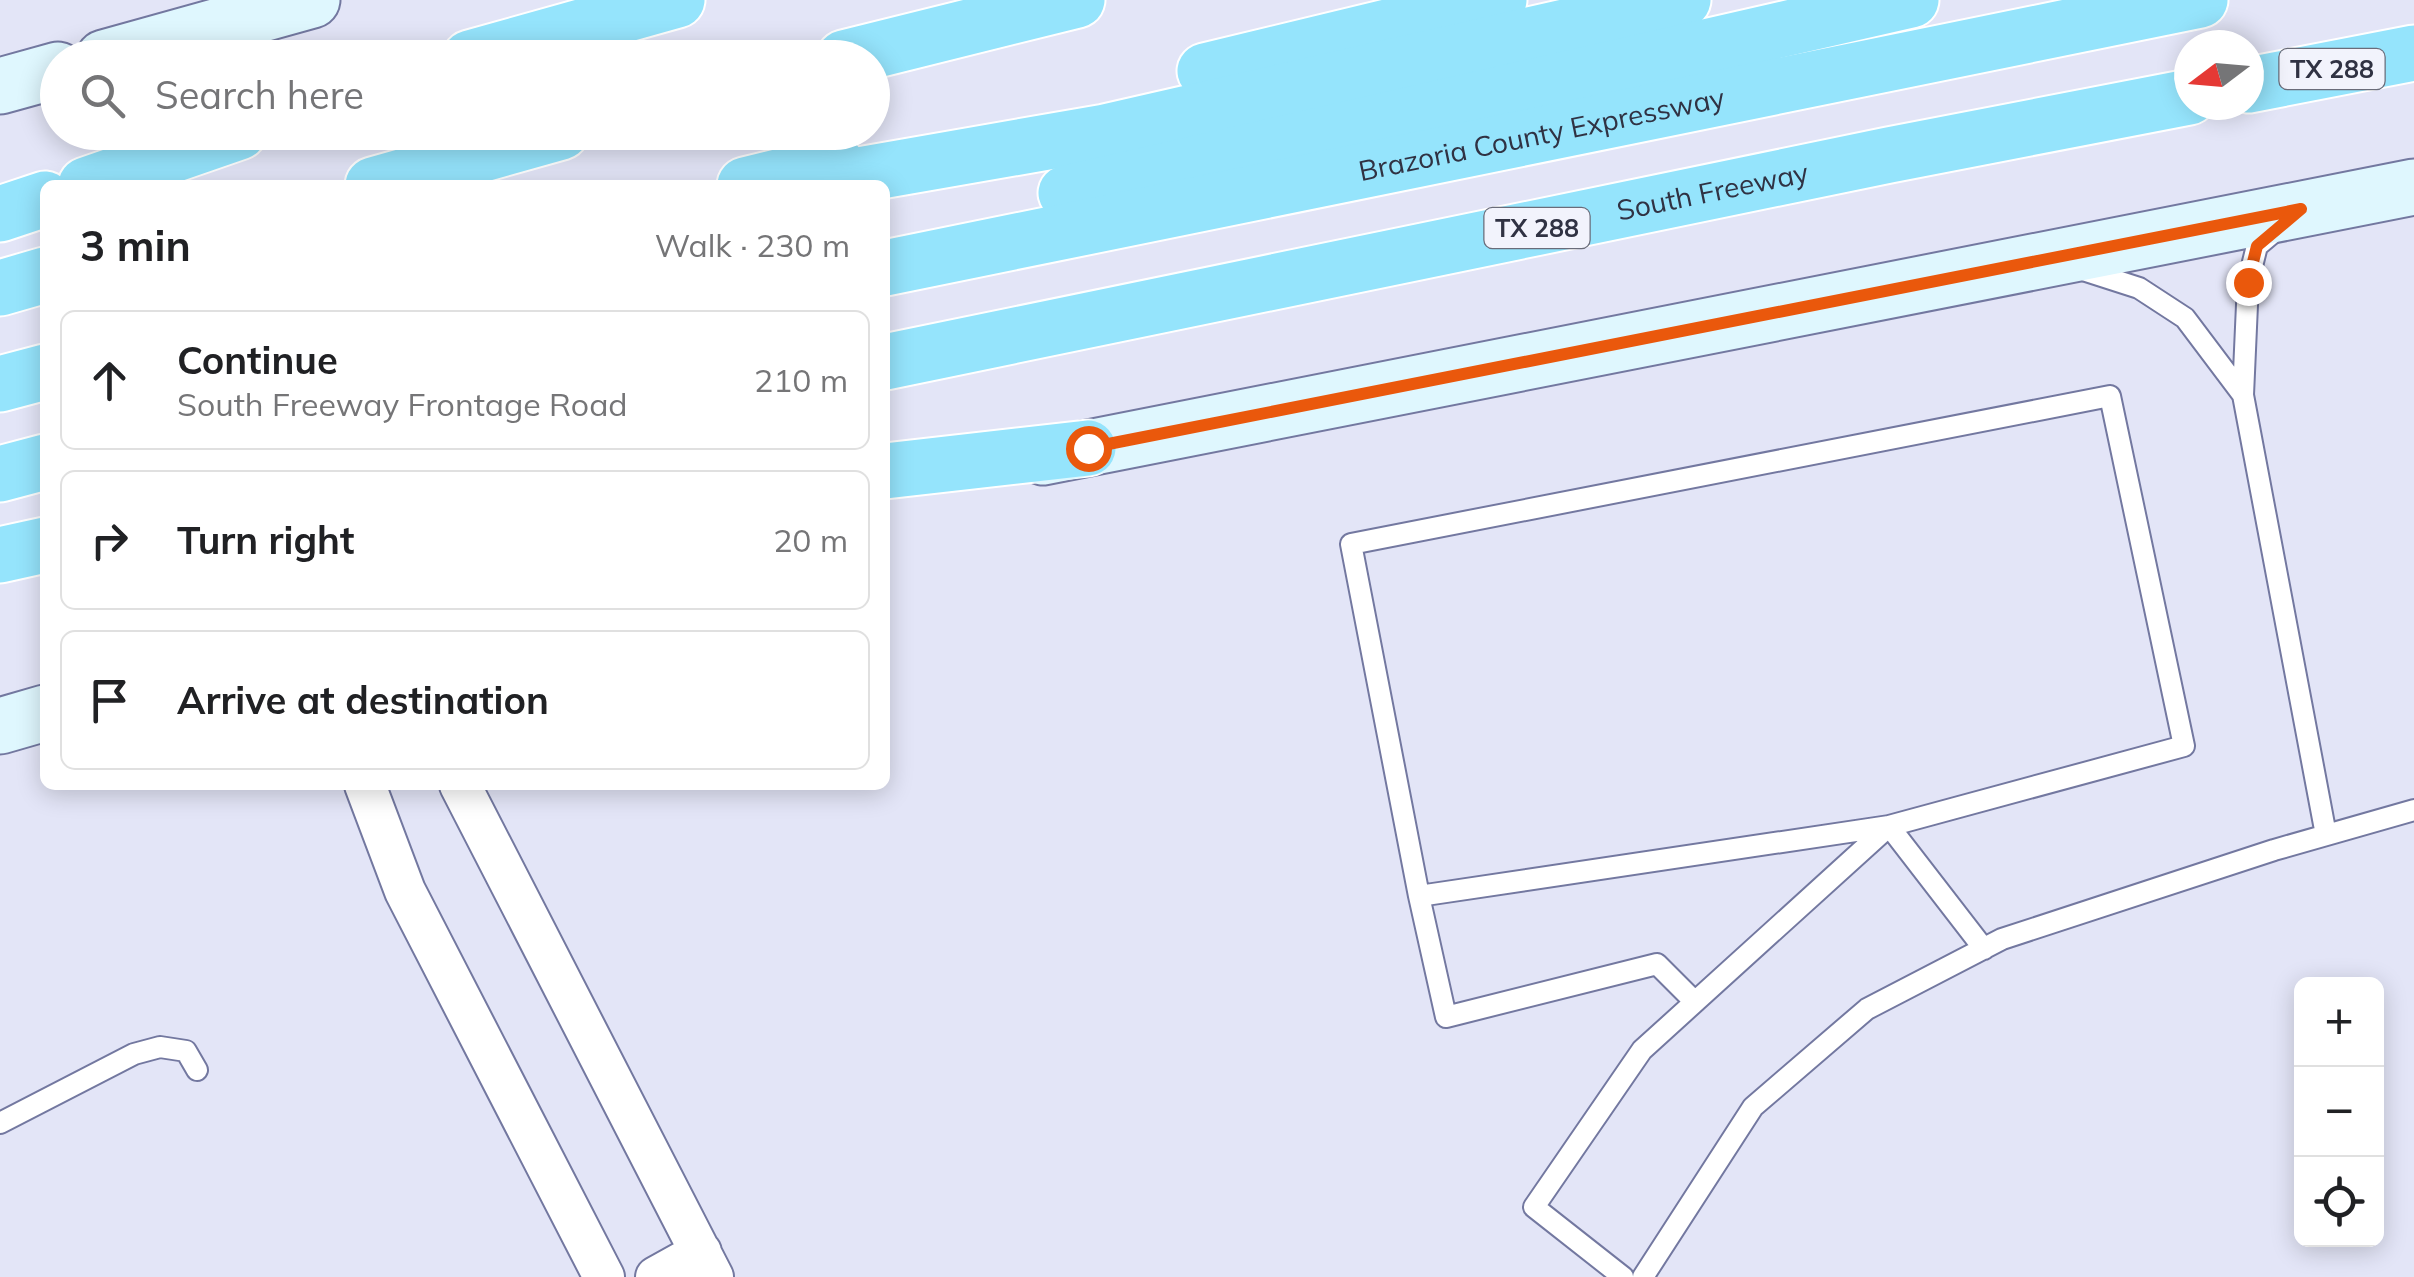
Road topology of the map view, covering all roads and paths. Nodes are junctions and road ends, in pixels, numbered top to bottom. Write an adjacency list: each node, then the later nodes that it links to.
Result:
1 (312, 0): 8 (main road)
2 (677, 0): 9 (highway)
3 (1077, 0): 10 (highway)
4 (1499, 0): 16 (highway)
5 (1683, 0): 23 (highway)
6 (1911, 0): 28 (highway)
7 (2200, 0): 30 (highway, Brazoria County Expressway)
8 (169, 40)
9 (534, 40)
10 (890, 47)
11 (2414, 53): 13 (highway, TX 288)
12 (40, 75): 14 (main road)
13 (2264, 82)
14 (0, 86)
15 (2174, 100): 33 (highway, South Freeway / TX 288)
16 (890, 149)
17 (187, 150): 20 (highway)
18 (497, 150): 21 (highway)
19 (888, 150): 22 (highway)
20 (100, 180)
21 (390, 180)
22 (765, 180)
23 (830, 180)
24 (2414, 187): 26 (main road)
25 (40, 201): 27 (highway)
26 (2301, 209): 29 (main road); 36 (lane)
27 (0, 214)
28 (890, 242)
29 (2050, 258): 36 (lane); 37 (main road)
30 (890, 267)
31 (40, 276): 32 (highway)
32 (0, 288)
33 (890, 361)
34 (40, 373): 35 (highway)
35 (0, 384)
36 (2243, 395): 52 (lane)
37 (1088, 448): 39 (highway); 41 (main road)
38 (40, 463): 40 (highway)
39 (890, 470)
40 (0, 474)
41 (890, 487)
42 (40, 546): 43 (highway)
43 (0, 555)
44 (40, 565): 45 (highway)
45 (0, 570)
46 (40, 714): 47 (main road)
47 (0, 726)
48 (367, 790): 59 (street)
49 (463, 790): 58 (street)
50 (2414, 810): 52 (lane)
51 (1889, 826): 53 (lane); 53 (lane); 54 (lane); 55 (lane)
52 (2326, 835): 54 (lane)
53 (1419, 896): 55 (lane)
54 (1984, 948): 62 (lane)
55 (1694, 1002): 61 (lane)
56 (198, 1070): 57 (lane)
57 (0, 1123)
58 (707, 1264): 60 (street)
59 (604, 1277)
60 (656, 1277)
61 (1624, 1277)
62 (1642, 1277)

